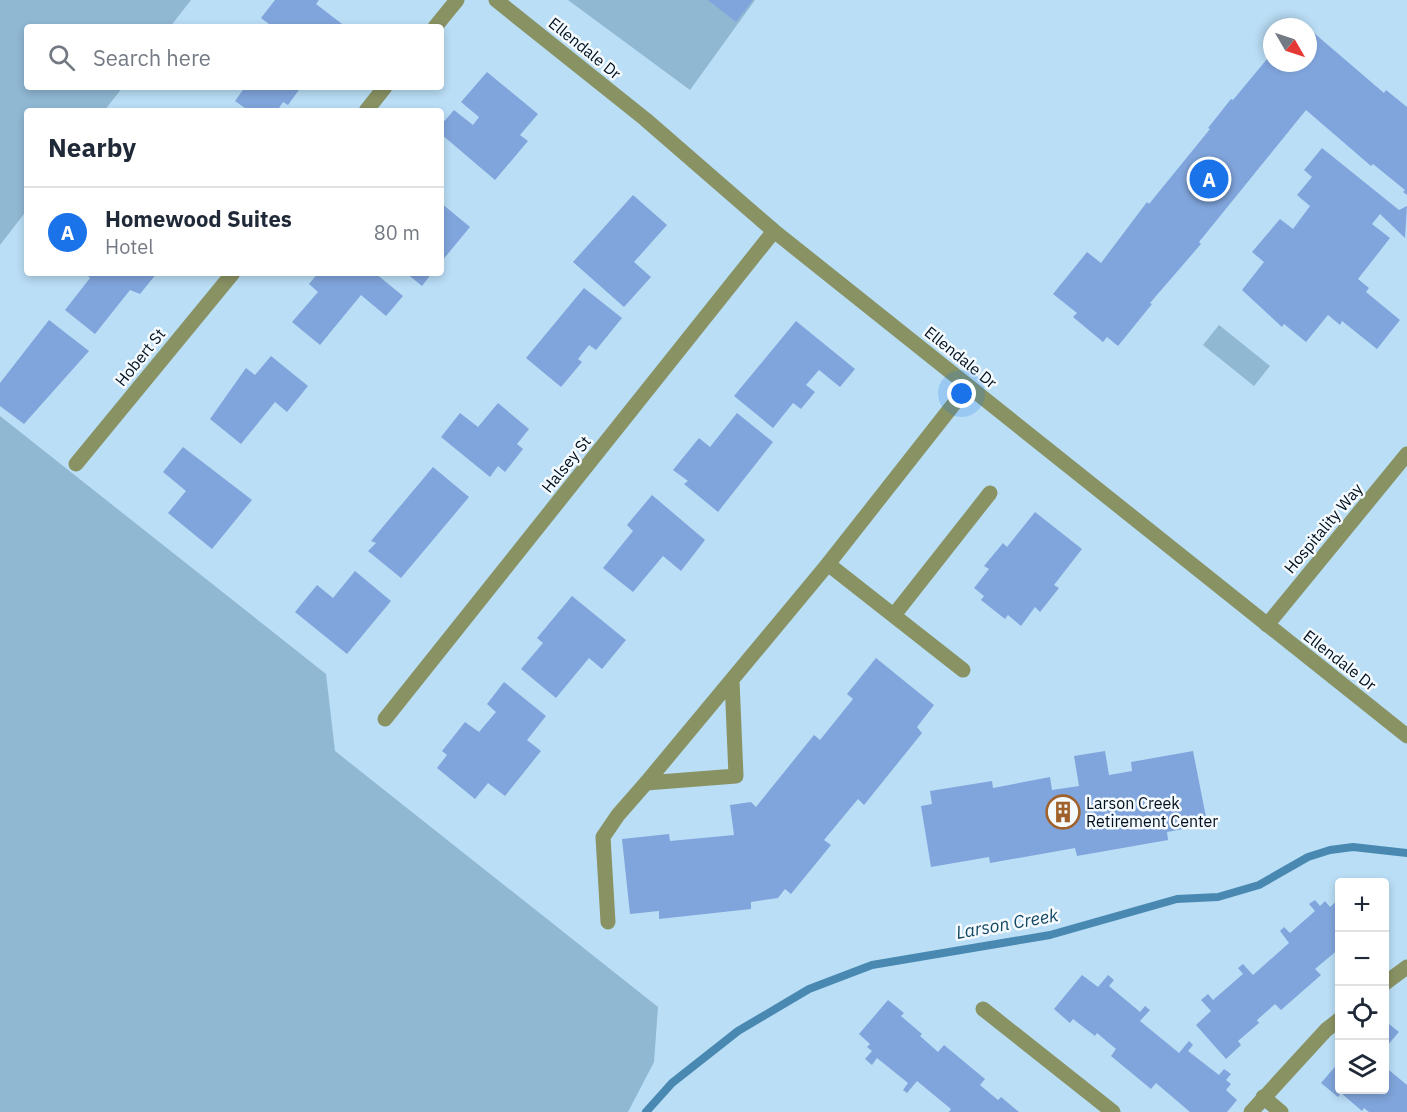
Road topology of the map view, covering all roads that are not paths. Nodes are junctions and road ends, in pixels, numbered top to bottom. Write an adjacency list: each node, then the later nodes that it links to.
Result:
1 (457, 0): 3 (street)
2 (496, 0): 6 (street, Ellendale Dr)
3 (437, 24)
4 (383, 90): 5 (street)
5 (368, 108)
6 (774, 231): 8 (street, Ellendale Dr); 17 (street, Halsey St)
7 (231, 276): 10 (street, Hobert St)
8 (968, 386): 12 (street); 14 (street, Ellendale Dr)
9 (1407, 454): 14 (street, Hospitality Way)
10 (76, 464)
11 (990, 493): 13 (street)
12 (828, 564): 13 (street); 16 (street)
13 (894, 615): 15 (street)
14 (1267, 625): 18 (street, Ellendale Dr)
15 (963, 670)
16 (732, 680): 19 (street); 19 (street)
17 (385, 719)
18 (1407, 736)
19 (646, 783): 20 (street)
20 (608, 922)
21 (1407, 967): 22 (street)
22 (1389, 980)
23 (983, 1009): 26 (street)
24 (1335, 1023): 25 (street)
25 (1263, 1097): 27 (street); 28 (street)
26 (1113, 1112)
27 (1251, 1112)
28 (1281, 1112)

